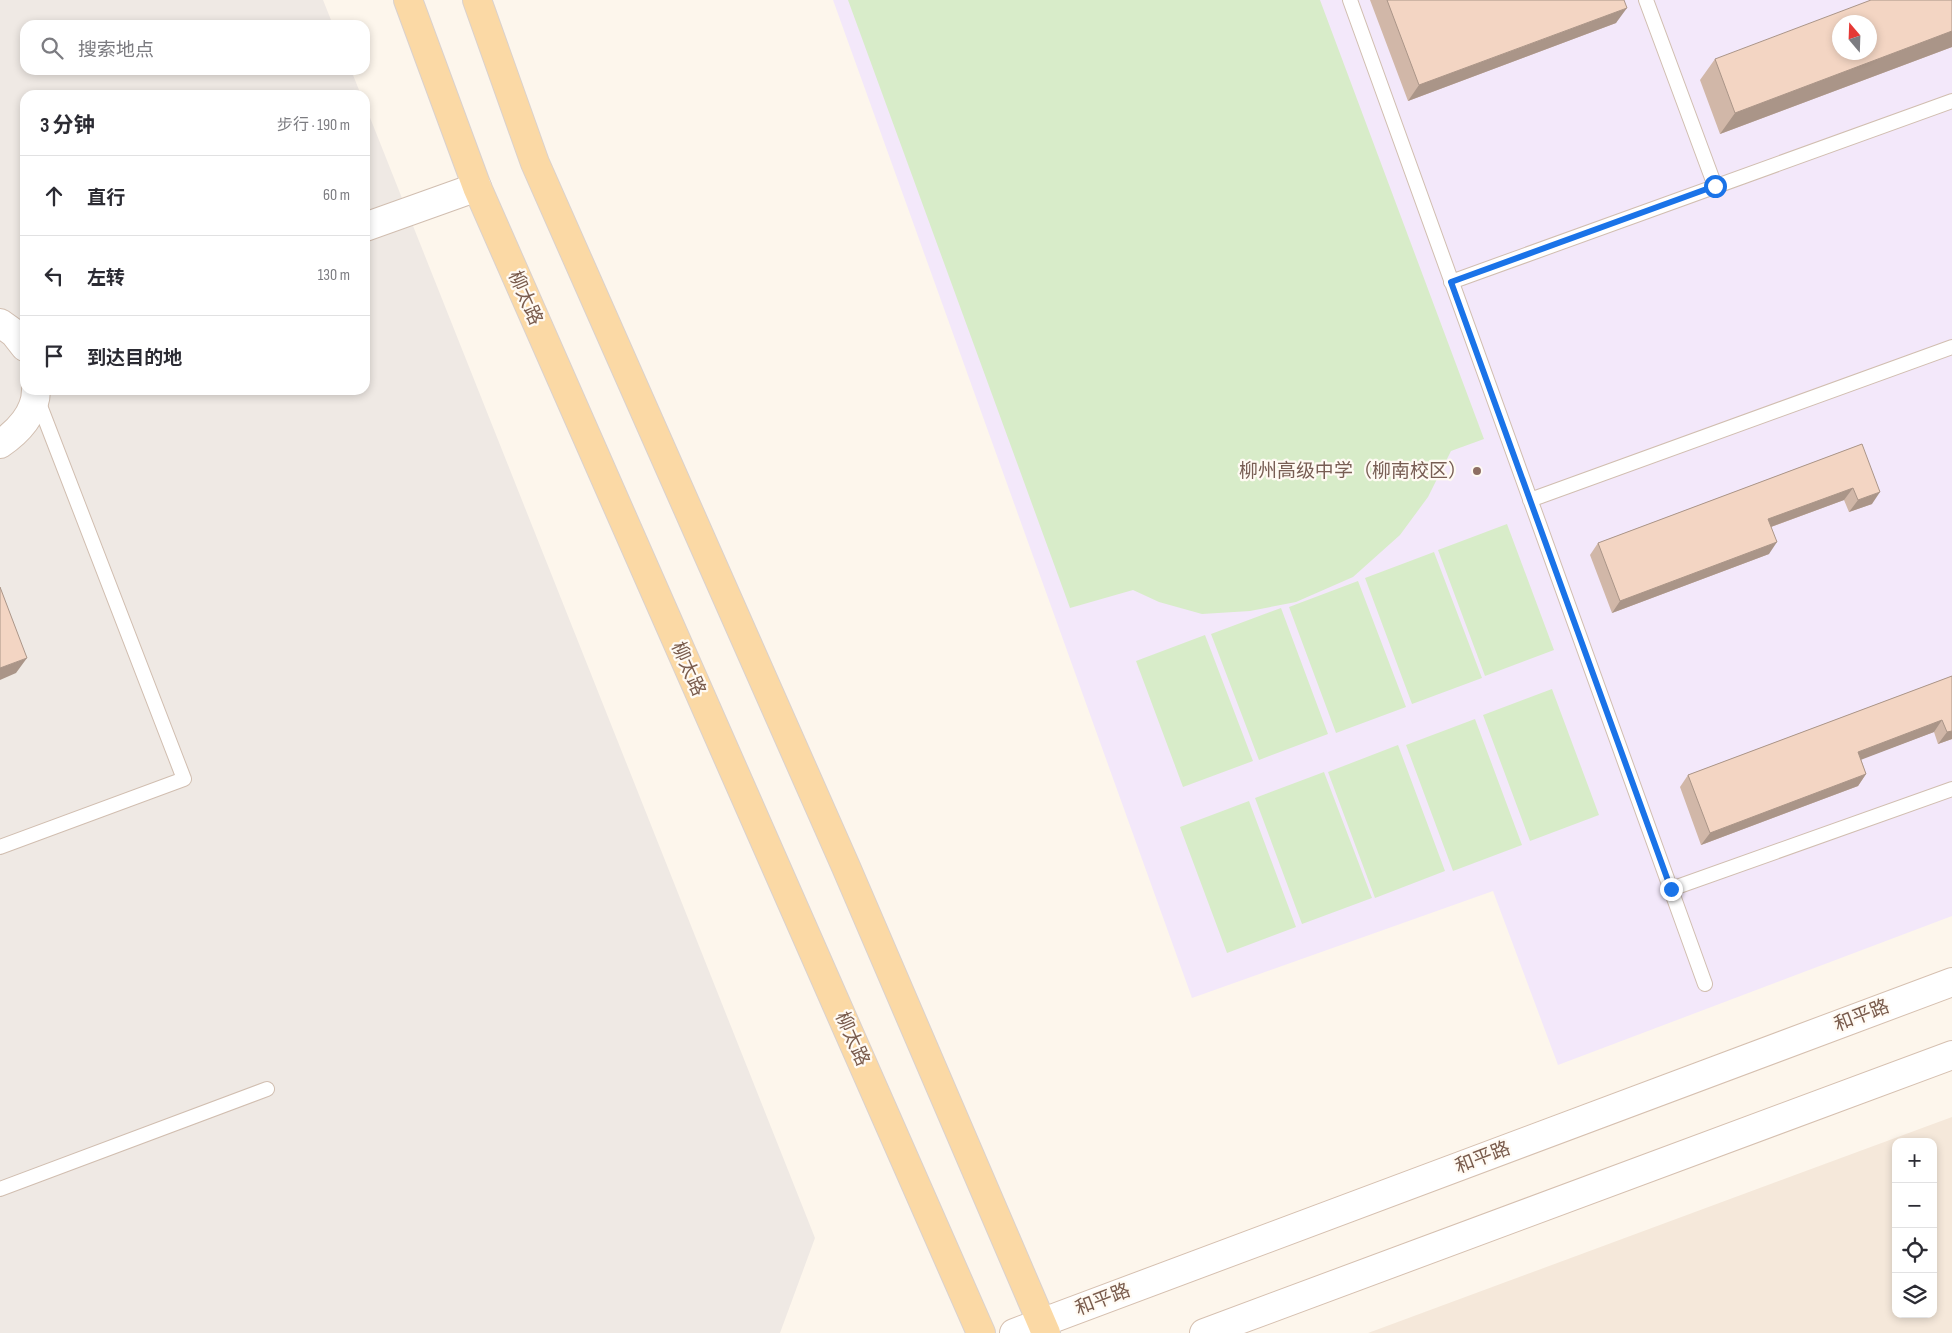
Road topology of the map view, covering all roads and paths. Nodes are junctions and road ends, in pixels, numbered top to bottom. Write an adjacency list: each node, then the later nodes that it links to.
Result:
1 (408, 0): 6 (main road, 柳太路)
2 (477, 0): 25 (main road)
3 (1350, 0): 9 (lane)
4 (1646, 0): 7 (lane)
5 (1952, 101): 7 (lane)
6 (476, 186): 8 (main road); 26 (main road, 柳太路)
7 (1715, 186): 9 (lane)
8 (370, 225)
9 (1451, 282): 16 (lane)
10 (0, 323): 11 (main road)
11 (20, 340)
12 (1952, 347): 16 (lane)
13 (35, 395): 15 (main road)
14 (37, 395): 18 (lane)
15 (0, 444)
16 (1530, 500): 19 (lane)
17 (1952, 789): 19 (lane)
18 (0, 847)
19 (1671, 889): 21 (lane)
20 (1952, 982): 25 (main road, 和平路)
21 (1706, 984)
22 (1952, 1055): 28 (main road)
23 (267, 1089): 24 (lane)
24 (0, 1189)
25 (1044, 1328): 27 (main road, 和平路)
26 (981, 1333)
27 (1014, 1333)
28 (1204, 1333)

